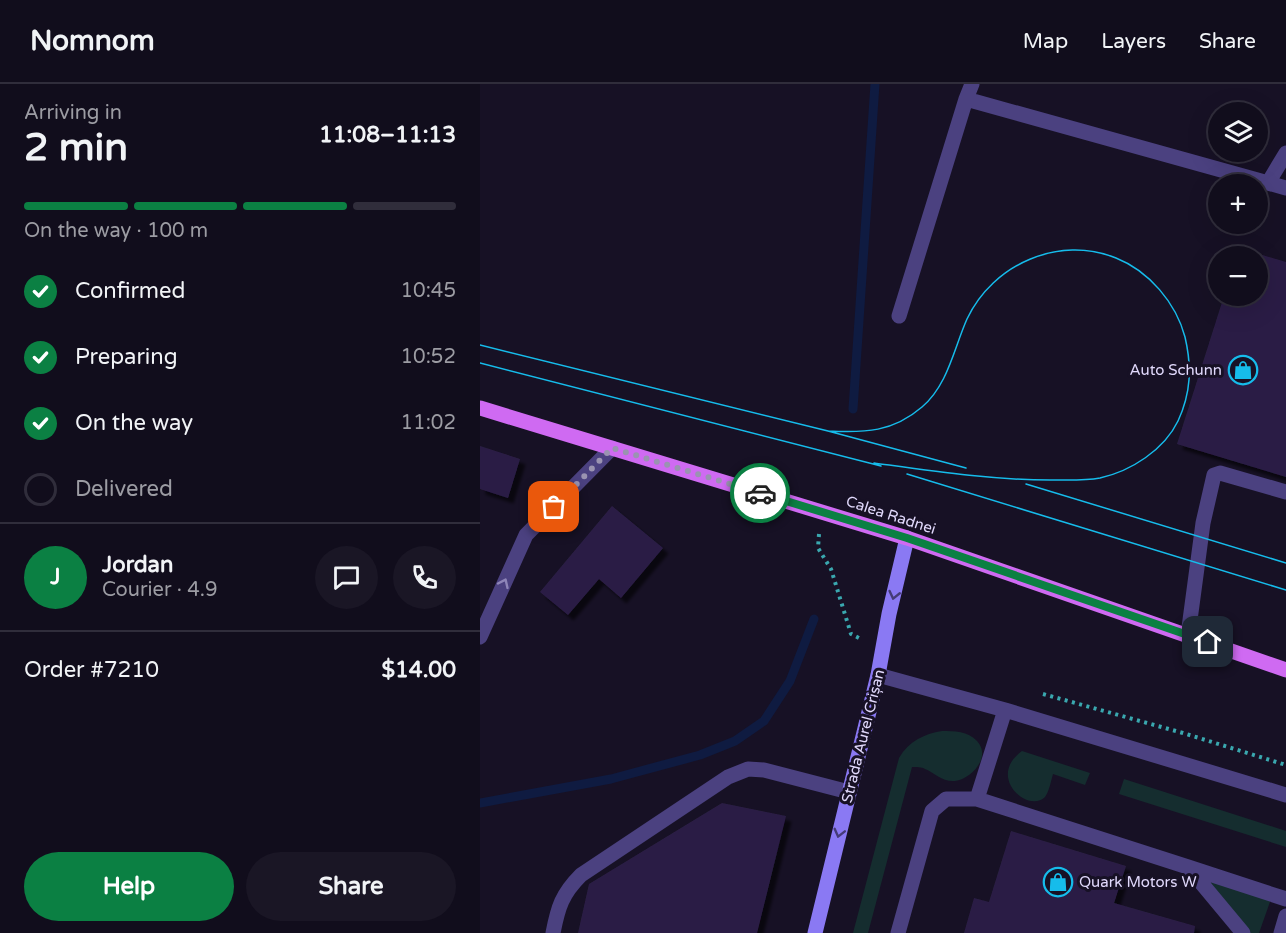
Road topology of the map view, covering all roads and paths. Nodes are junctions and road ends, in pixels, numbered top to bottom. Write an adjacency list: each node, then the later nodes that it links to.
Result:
1 (972, 84): 2 (lane)
2 (966, 99): 4 (lane); 7 (lane)
3 (1286, 153): 5 (lane)
4 (1236, 174)
5 (1268, 183): 6 (lane)
6 (1286, 188)
7 (899, 316)
8 (480, 408): 9 (main road, Calea Radnei)
9 (612, 448): 11 (main road, Calea Radnei); 14 (lane, one-way to 9)
10 (1286, 492): 13 (lane)
11 (821, 512): 12 (main road, Calea Radnei); 15 (path)
12 (907, 538): 13 (main road, Calea Radnei); 15 (main road, Strada Aurel Crișan, one-way to 15)
13 (1188, 635): 16 (main road, Calea Radnei)
14 (480, 637)
15 (883, 648): 17 (main road, Strada Aurel Crișan)
16 (1286, 670)
17 (878, 675): 19 (lane); 21 (main road, Strada Aurel Crișan)
18 (1040, 694): 20 (path)
19 (1005, 710): 22 (lane); 23 (lane)
20 (1286, 765)
21 (849, 792): 27 (lane); 28 (main road, Strada Aurel Crișan, one-way to 28)
22 (1286, 795)
23 (977, 799): 24 (lane); 29 (lane)
24 (1188, 867): 25 (lane); 30 (lane)
25 (1286, 899)
26 (1286, 916): 31 (lane)
27 (553, 933)
28 (815, 933)
29 (898, 933)
30 (1243, 933)
31 (1281, 933)

